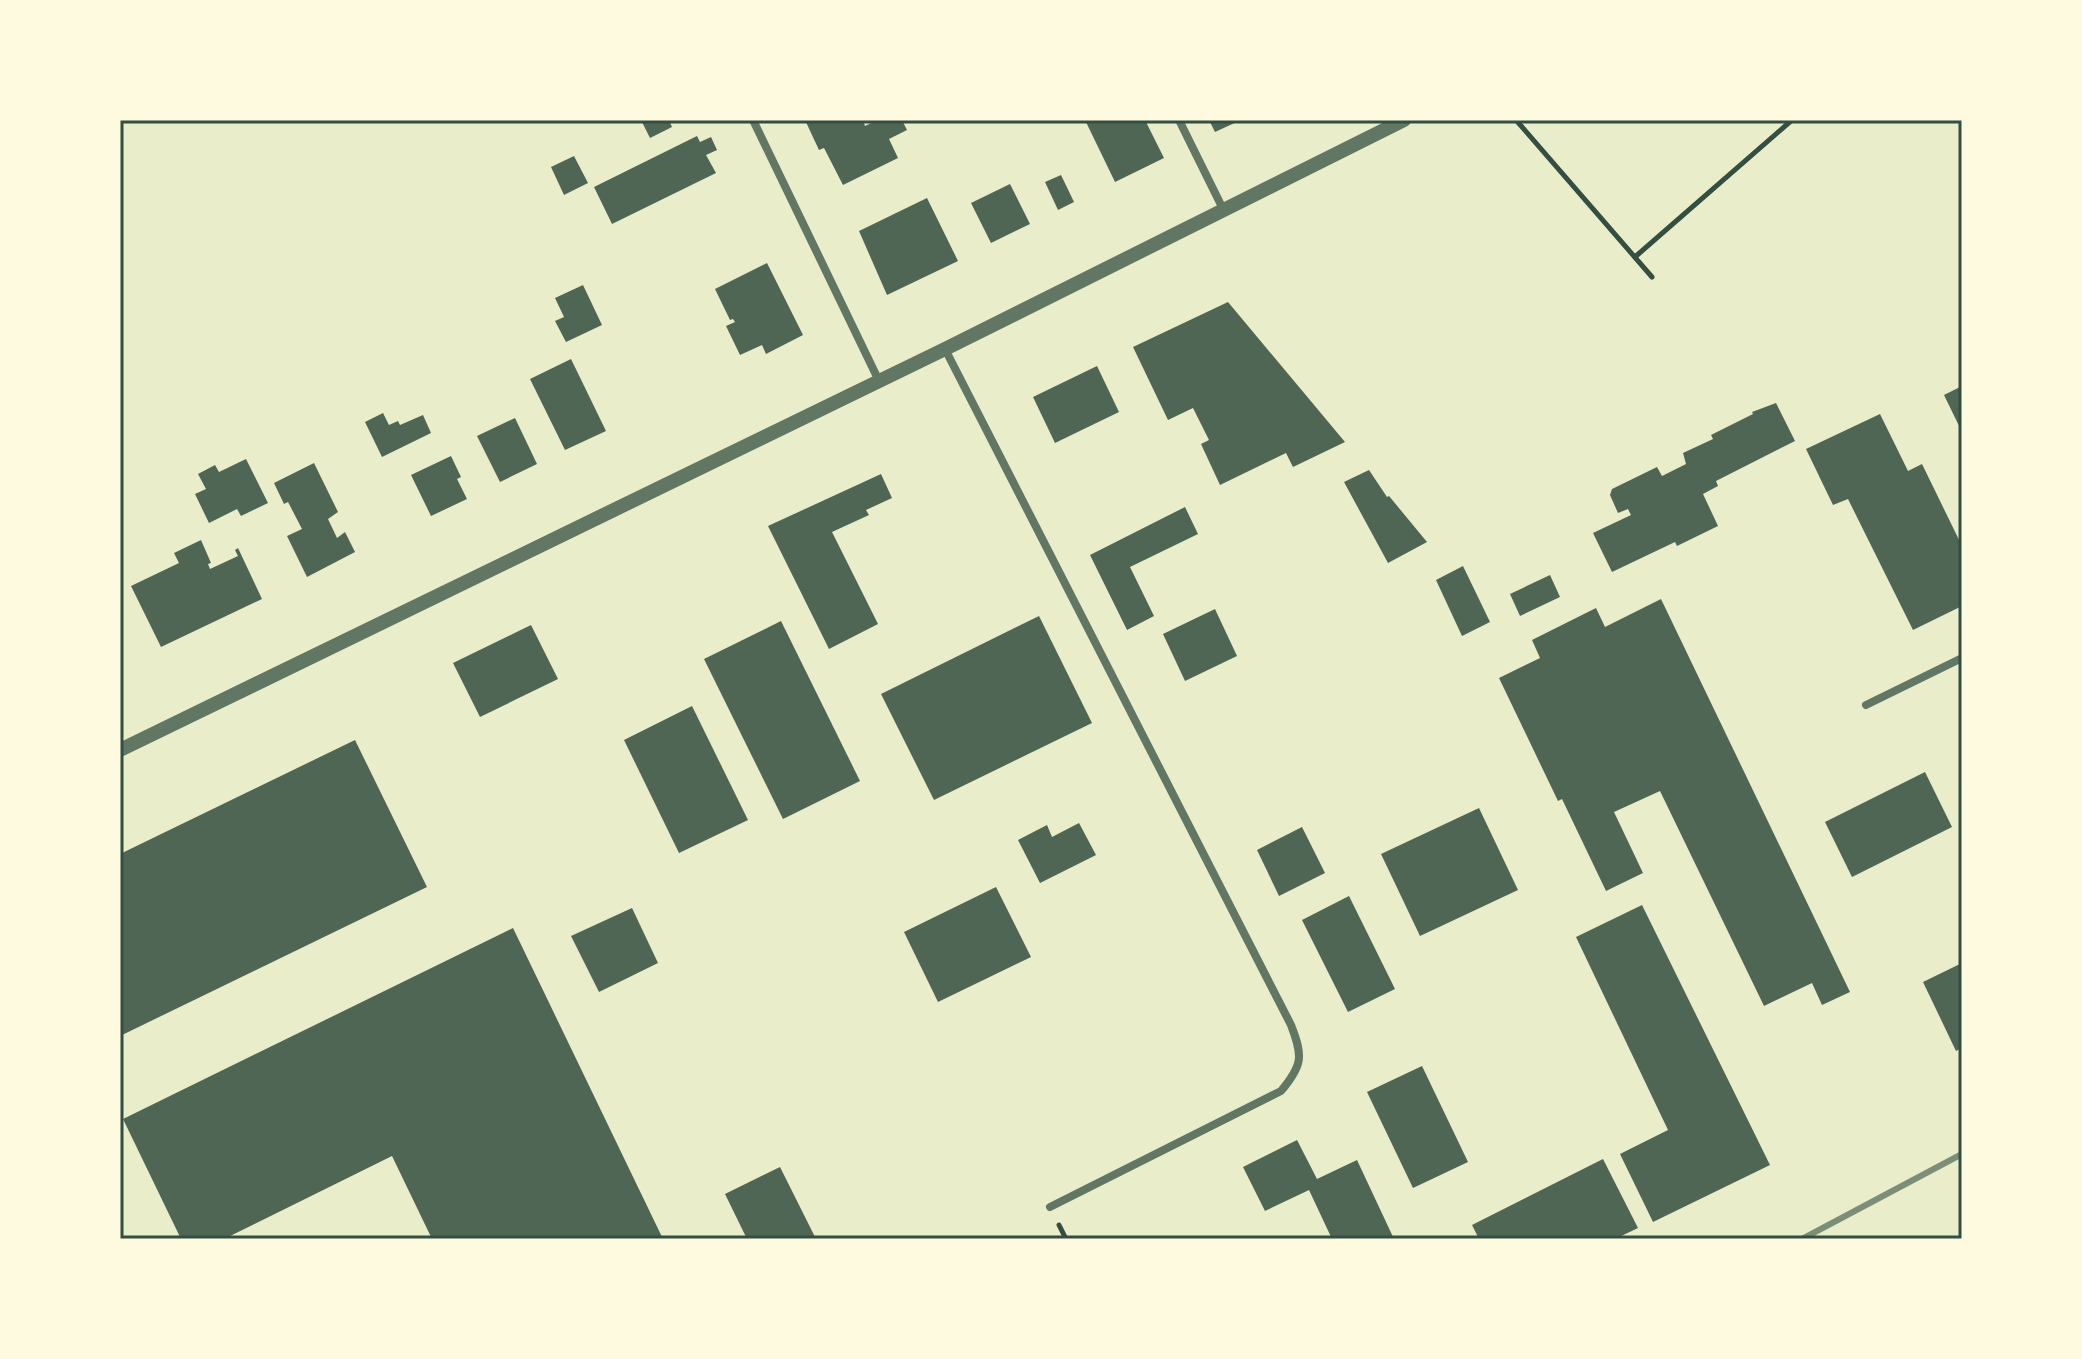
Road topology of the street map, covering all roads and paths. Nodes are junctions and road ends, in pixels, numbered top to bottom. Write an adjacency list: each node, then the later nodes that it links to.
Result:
1 (753, 120): 10 (street)
2 (1179, 120): 6 (street)
3 (1404, 120): 6 (street)
4 (1516, 120): 7 (path)
5 (1792, 120): 7 (path)
6 (1223, 209): 9 (street)
7 (1635, 257): 8 (path)
8 (1652, 277)
9 (945, 349): 10 (street); 14 (street)
10 (879, 381): 13 (street)
11 (1962, 658): 12 (street)
12 (1866, 705)
13 (120, 750)
14 (1050, 1207)

